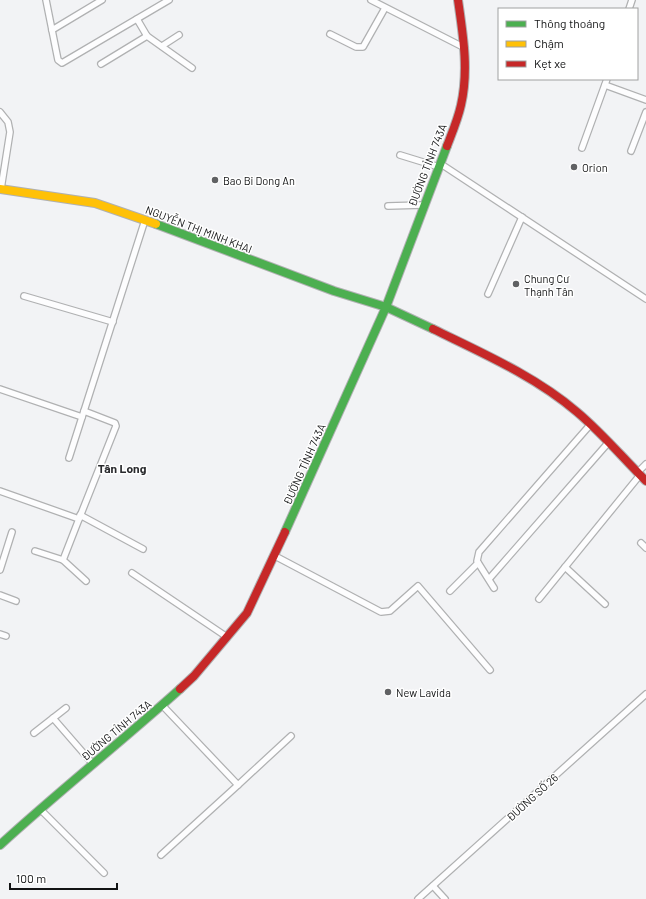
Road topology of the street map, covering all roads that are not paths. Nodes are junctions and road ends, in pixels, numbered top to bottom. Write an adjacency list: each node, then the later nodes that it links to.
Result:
1 (46, 0): 8 (street)
2 (102, 0): 8 (street)
3 (169, 0): 7 (street)
4 (371, 0): 6 (street)
5 (458, 0): 13 (main road, ĐƯỜNG TỈNH 743A)
6 (386, 8): 9 (street); 13 (street)
7 (137, 19): 8 (street); 10 (street)
8 (52, 30)
9 (330, 34)
10 (147, 36): 12 (street); 14 (street)
11 (179, 36): 12 (street)
12 (162, 46): 15 (street)
13 (465, 48): 24 (main road, ĐƯỜNG TỈNH 743A)
14 (101, 64)
15 (192, 68)
16 (607, 80): 17 (street)
17 (605, 85): 18 (street); 21 (street)
18 (646, 100)
19 (0, 112): 25 (street)
20 (646, 112): 22 (street)
21 (582, 148)
22 (631, 151)
23 (400, 155): 24 (street)
24 (440, 166): 26 (main road, ĐƯỜNG TỈNH 743A); 28 (street)
25 (1, 189): 29 (main road, NGUYỄN THỊ MINH KHAI)
26 (423, 205): 27 (street); 33 (main road, ĐƯỜNG TỈNH 743A)
27 (388, 206)
28 (522, 217): 30 (street); 32 (street)
29 (145, 220): 33 (main road, NGUYỄN THỊ MINH KHAI); 34 (street)
30 (488, 294)
31 (24, 296): 34 (street)
32 (646, 299)
33 (386, 307): 37 (main road, NGUYỄN THỊ MINH KHAI); 49 (main road, ĐƯỜNG TỈNH 743A)
34 (113, 322): 36 (street)
35 (0, 389): 36 (street)
36 (83, 414): 39 (street); 43 (street)
37 (590, 425): 38 (main road, NGUYỄN THỊ MINH KHAI); 51 (street)
38 (608, 443): 41 (main road, NGUYỄN THỊ MINH KHAI); 55 (street)
39 (69, 458)
40 (646, 464): 41 (street)
41 (641, 476): 52 (street)
42 (0, 491): 43 (street)
43 (80, 517): 47 (street); 50 (street)
44 (12, 532): 53 (street)
45 (640, 543): 46 (street)
46 (646, 548)
47 (143, 549)
48 (35, 552): 50 (street)
49 (275, 556): 65 (main road, ĐƯỜNG TỈNH 743A); 66 (street)
50 (63, 560): 56 (street)
51 (478, 563): 55 (street); 58 (street)
52 (565, 567): 60 (street); 62 (street)
53 (0, 570)
54 (132, 573): 65 (street)
55 (489, 579): 57 (street)
56 (86, 581)
57 (494, 588)
58 (450, 591)
59 (0, 595): 61 (street)
60 (539, 598)
61 (16, 601)
62 (605, 604)
63 (0, 634): 64 (street)
64 (6, 636)
65 (227, 637): 68 (main road, ĐƯỜNG TỈNH 743A)
66 (490, 670)
67 (646, 694): 79 (street, ĐƯỜNG SỐ 26)
68 (162, 705): 73 (main road, ĐƯỜNG TỈNH 743A); 74 (street)
69 (66, 708): 70 (street)
70 (54, 718): 71 (street); 73 (street)
71 (34, 733)
72 (291, 736): 74 (street)
73 (93, 764): 75 (main road, ĐƯỜNG TỈNH 743A)
74 (238, 785): 77 (street)
75 (40, 809): 76 (main road, ĐƯỜNG TỈNH 743A); 78 (street)
76 (0, 845)
77 (161, 855)
78 (104, 873)
79 (433, 886): 80 (street, ĐƯỜNG SỐ 26); 81 (street)
80 (422, 898)
81 (446, 899)

